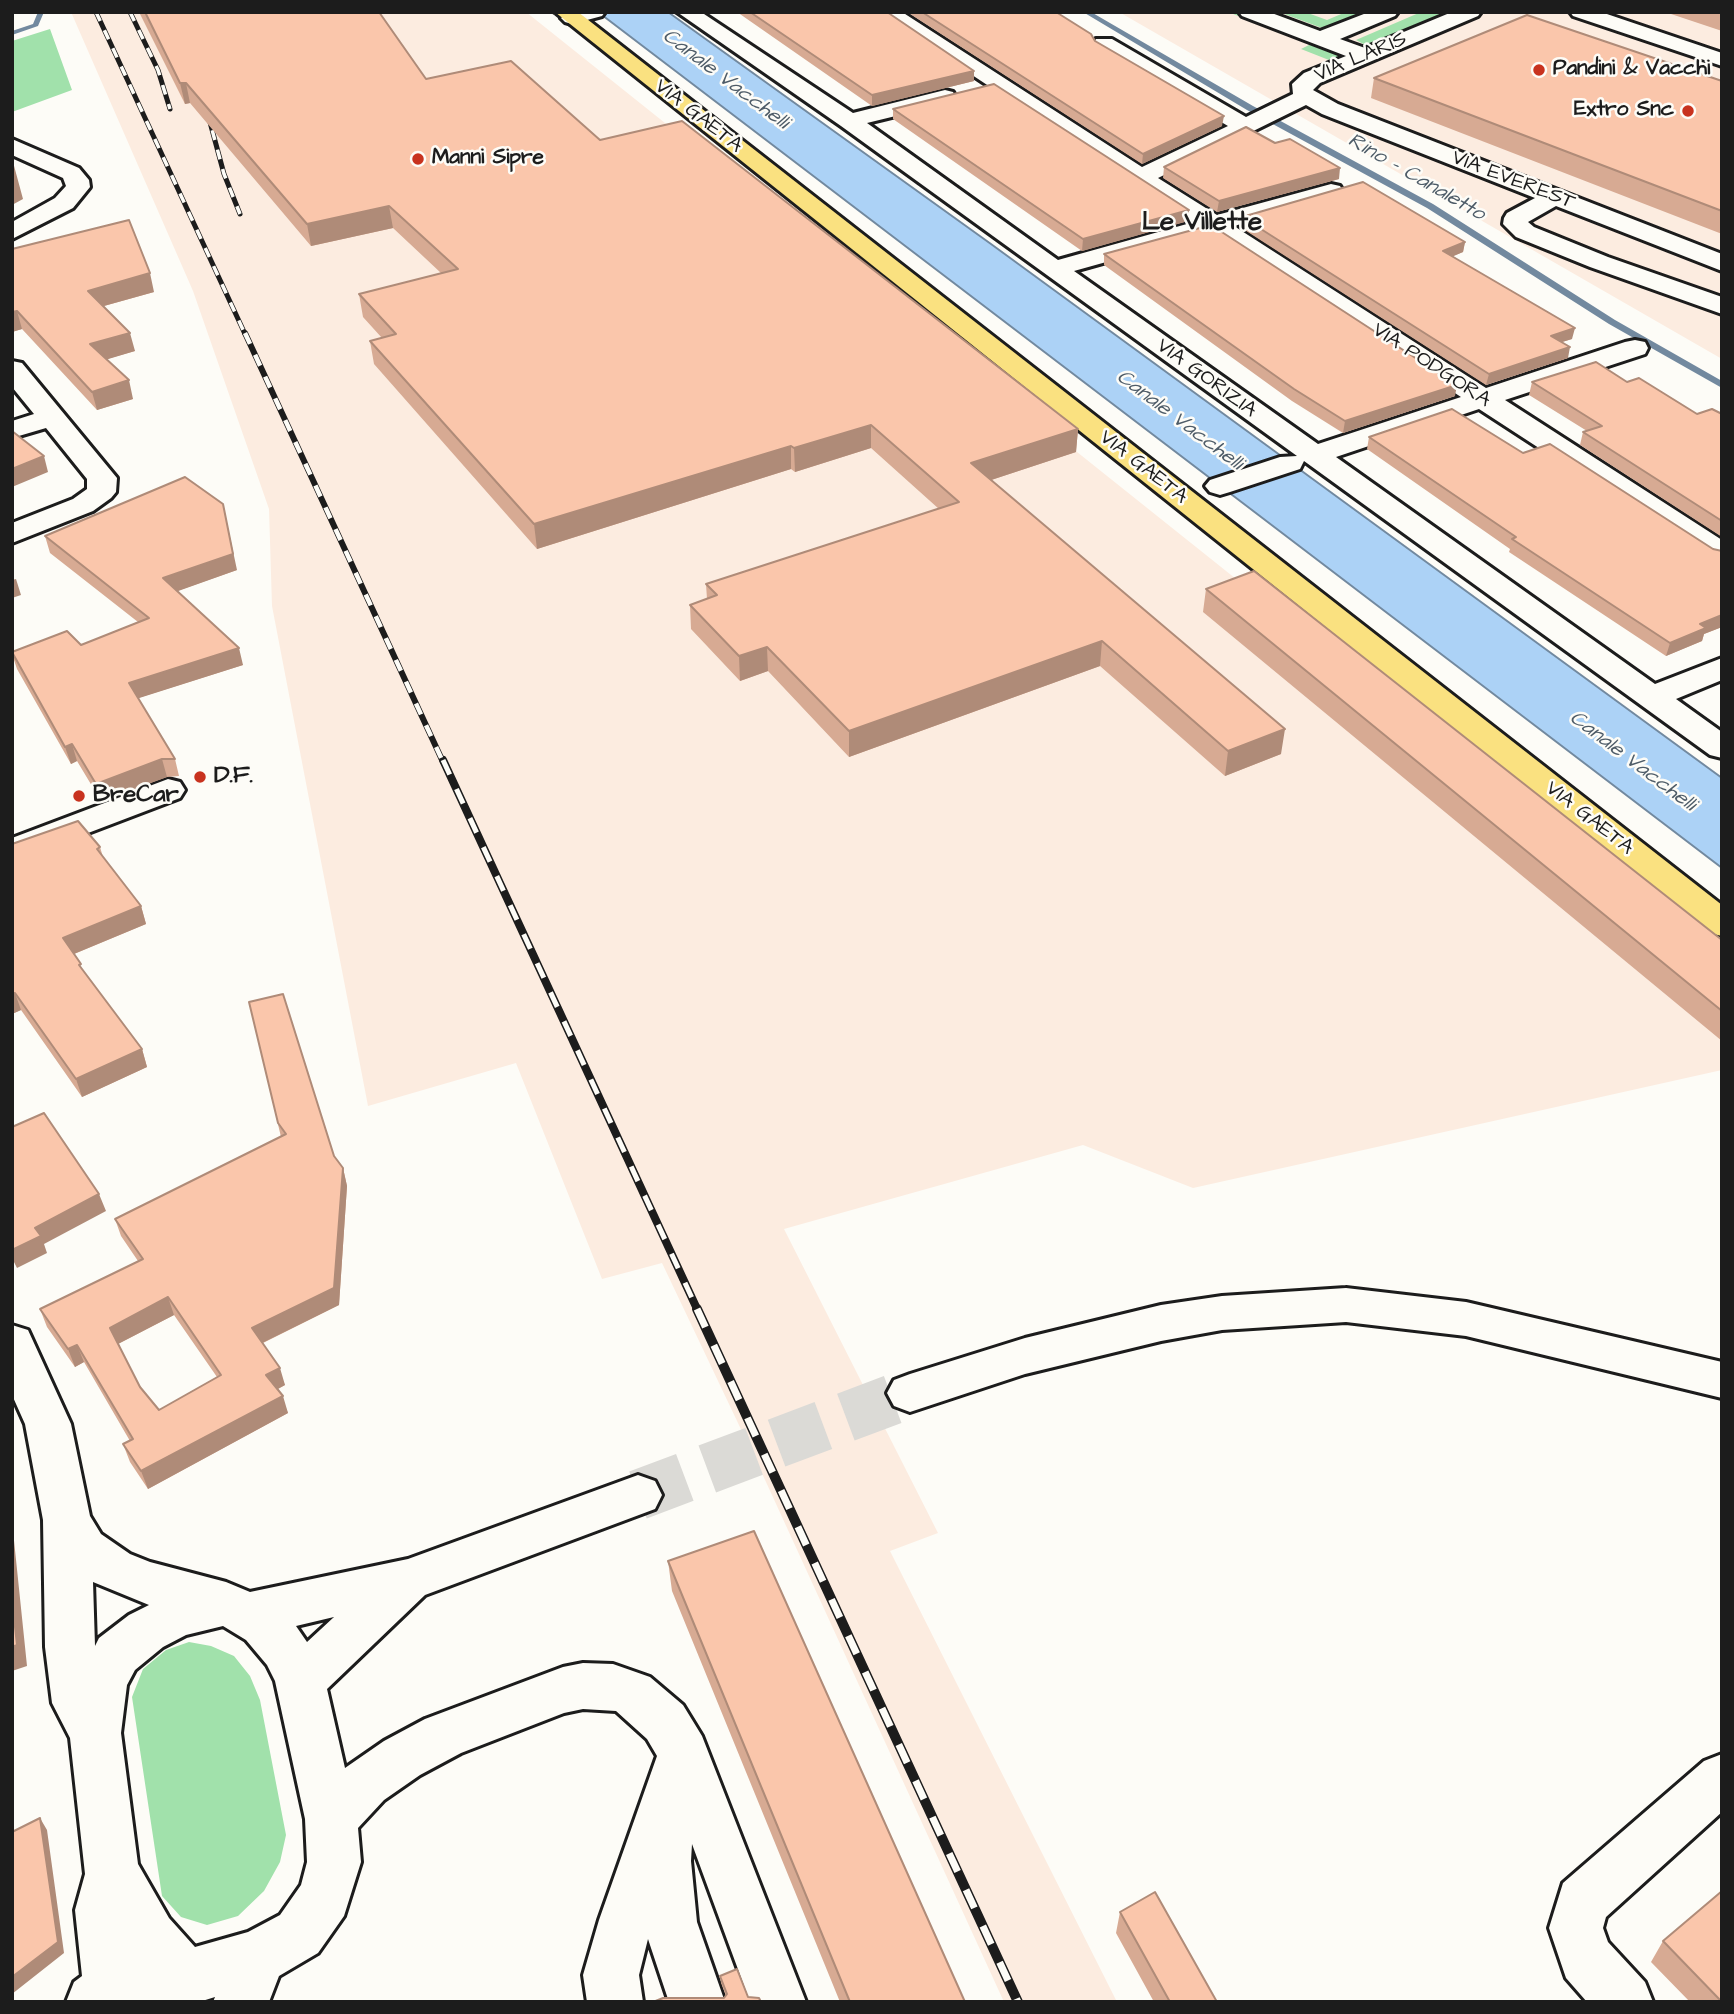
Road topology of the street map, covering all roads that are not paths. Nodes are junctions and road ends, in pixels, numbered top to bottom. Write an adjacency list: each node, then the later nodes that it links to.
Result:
1 (687, 12): 16 (street, VIA GORIZIA)
2 (887, 12): 14 (street, VIA PODGORA)
3 (1249, 12): 9 (street)
4 (1388, 12): 9 (street, VIA LARIS)
5 (1471, 12): 12 (street, VIA LARIS)
6 (1580, 12): 13 (street)
7 (1642, 12): 10 (street)
8 (578, 14): 43 (main road, VIA GAETA)
9 (1320, 39): 12 (street)
10 (1722, 39)
11 (1104, 44): 17 (street)
12 (1366, 56): 15 (street, VIA LARIS)
13 (1722, 60)
14 (998, 85): 16 (street); 19 (street, VIA PODGORA)
15 (1306, 96): 17 (street); 21 (street, VIA EVEREST)
16 (849, 121): 26 (street, VIA GORIZIA)
17 (1245, 126): 19 (street)
18 (12, 146): 23 (street)
19 (1141, 177): 22 (street, VIA PODGORA)
20 (1352, 186): 22 (street)
21 (1556, 197): 25 (street, VIA EVEREST); 27 (street)
22 (1214, 224): 26 (street); 31 (street, VIA PODGORA)
23 (12, 234): 24 (street)
24 (42, 245)
25 (1722, 263)
26 (1053, 269): 34 (street, VIA GORIZIA)
27 (1705, 305): 28 (street)
28 (1722, 330)
29 (1634, 348): 31 (street)
30 (12, 369): 32 (street)
31 (1483, 399): 34 (street); 37 (street, VIA PODGORA)
32 (50, 418): 33 (street); 36 (street)
33 (12, 430)
34 (1301, 459): 35 (street); 39 (street, VIA GORIZIA)
35 (1220, 486)
36 (12, 534)
37 (1722, 554)
38 (1722, 668): 39 (street)
39 (1651, 698): 40 (street, VIA GORIZIA)
40 (1722, 748)
41 (168, 790): 42 (street)
42 (12, 851)
43 (1722, 924)
44 (12, 1343): 48 (street)
45 (1722, 1381): 46 (street)
46 (910, 1393)
47 (638, 1495): 49 (street)
48 (67, 1520): 50 (street); 52 (street)
49 (408, 1580): 50 (street); 51 (street)
50 (237, 1609): 51 (street); 52 (street)
51 (300, 1681): 56 (street)
52 (95, 1733): 57 (street)
53 (684, 1753): 55 (street); 56 (street); 63 (street)
54 (1722, 1778): 64 (street)
55 (667, 1802): 61 (street); 62 (street)
56 (331, 1819): 59 (street)
57 (112, 1874): 58 (street); 60 (street)
58 (178, 1973): 59 (street); 60 (street)
59 (250, 1979)
60 (106, 1998)
61 (615, 2002)
62 (697, 2002)
63 (778, 2002)
64 (1625, 2002)

